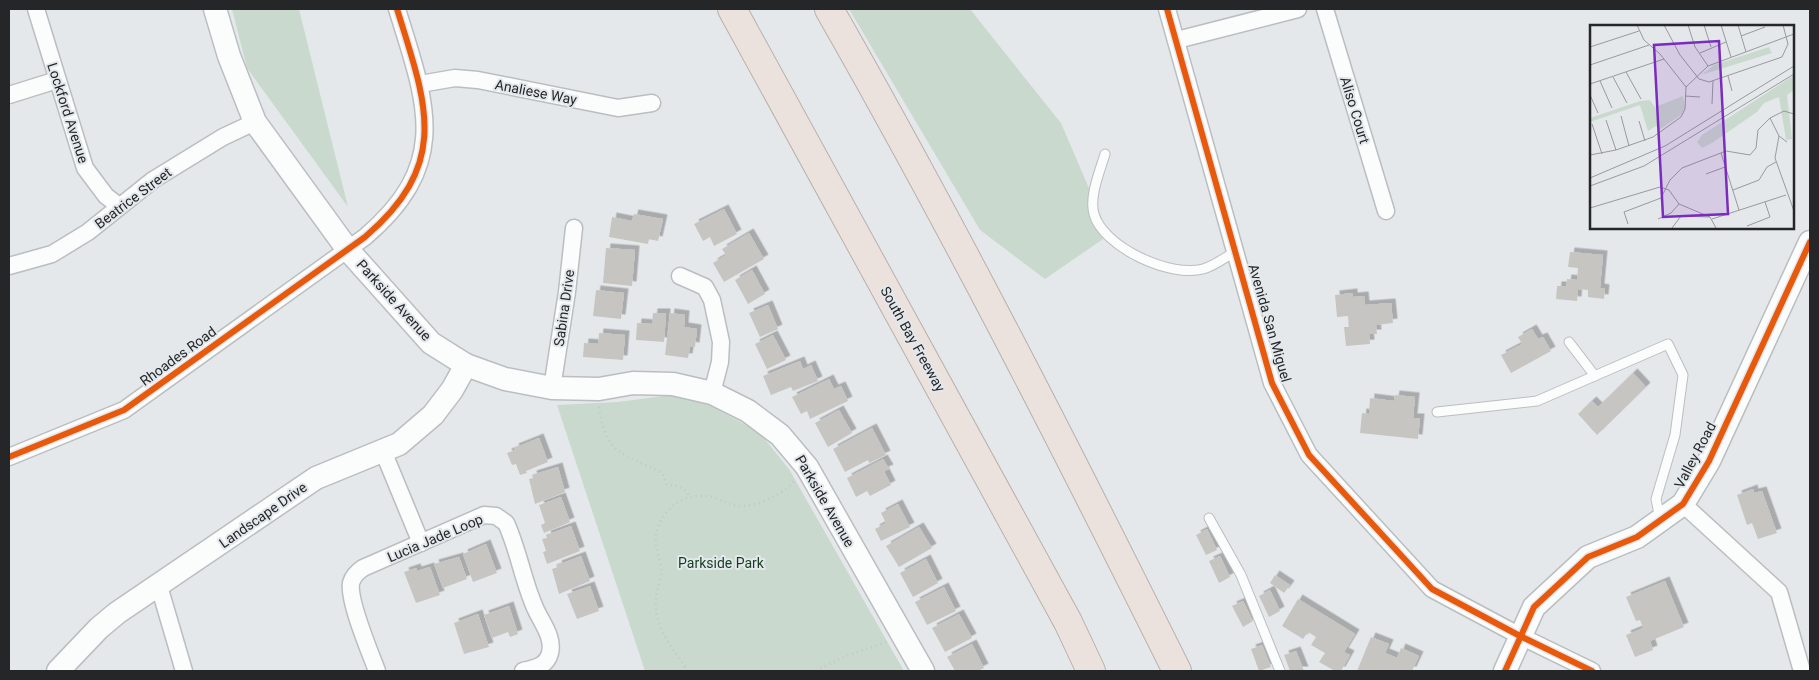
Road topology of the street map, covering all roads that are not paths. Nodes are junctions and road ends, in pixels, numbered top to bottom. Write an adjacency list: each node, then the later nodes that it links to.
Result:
1 (36, 9): 10 (street, Lockford Avenue)
2 (215, 9): 14 (street, Parkside Avenue)
3 (397, 9): 11 (street, Rhoades Road)
4 (732, 9): 43 (highway, South Bay Freeway)
5 (829, 9): 44 (highway)
6 (1167, 9): 9 (street, Avenida San Miguel)
7 (1298, 9): 9 (street)
8 (1325, 9): 17 (street, Aliso Court)
9 (1177, 40): 21 (street, Avenida San Miguel)
10 (57, 80): 12 (street); 16 (street, Lockford Avenue)
11 (420, 84): 13 (street, Analiese Way); 20 (street, Rhoades Road)
12 (9, 95)
13 (652, 103)
14 (255, 122): 16 (street, Beatrice Street); 20 (street, Parkside Avenue)
15 (1106, 154): 21 (lane)
16 (119, 206): 22 (street, Beatrice Street)
17 (1386, 211)
18 (574, 228): 27 (street, Sabina Drive)
19 (1810, 242): 32 (street, Valley Road)
20 (348, 250): 25 (street, Parkside Avenue); 31 (street, Rhoades Road)
21 (1237, 251): 37 (street, Avenida San Miguel)
22 (9, 266)
23 (680, 276): 28 (street)
24 (1568, 342): 26 (lane)
25 (466, 365): 27 (street, Parkside Avenue); 30 (street, Landscape Drive)
26 (1594, 376): 29 (lane); 34 (lane)
27 (552, 388): 28 (street, Parkside Avenue)
28 (712, 394): 42 (street, Parkside Avenue)
29 (1437, 412)
30 (383, 451): 35 (street); 36 (street, Landscape Drive)
31 (9, 457)
32 (1683, 504): 34 (street, Valley Road); 48 (street)
33 (1209, 518): 45 (lane)
34 (1660, 520): 37 (street, Valley Road)
35 (421, 543): 40 (street, Lucia Jade Loop); 41 (street, Lucia Jade Loop)
36 (159, 586): 38 (street, Landscape Drive); 39 (street)
37 (1520, 636): 46 (street, Valley Road); 47 (street, Avenida San Miguel)
38 (58, 671)
39 (184, 671)
40 (377, 671)
41 (524, 671)
42 (923, 671)
43 (1091, 671)
44 (1177, 671)
45 (1280, 671)
46 (1505, 671)
47 (1592, 671)
48 (1802, 671)

